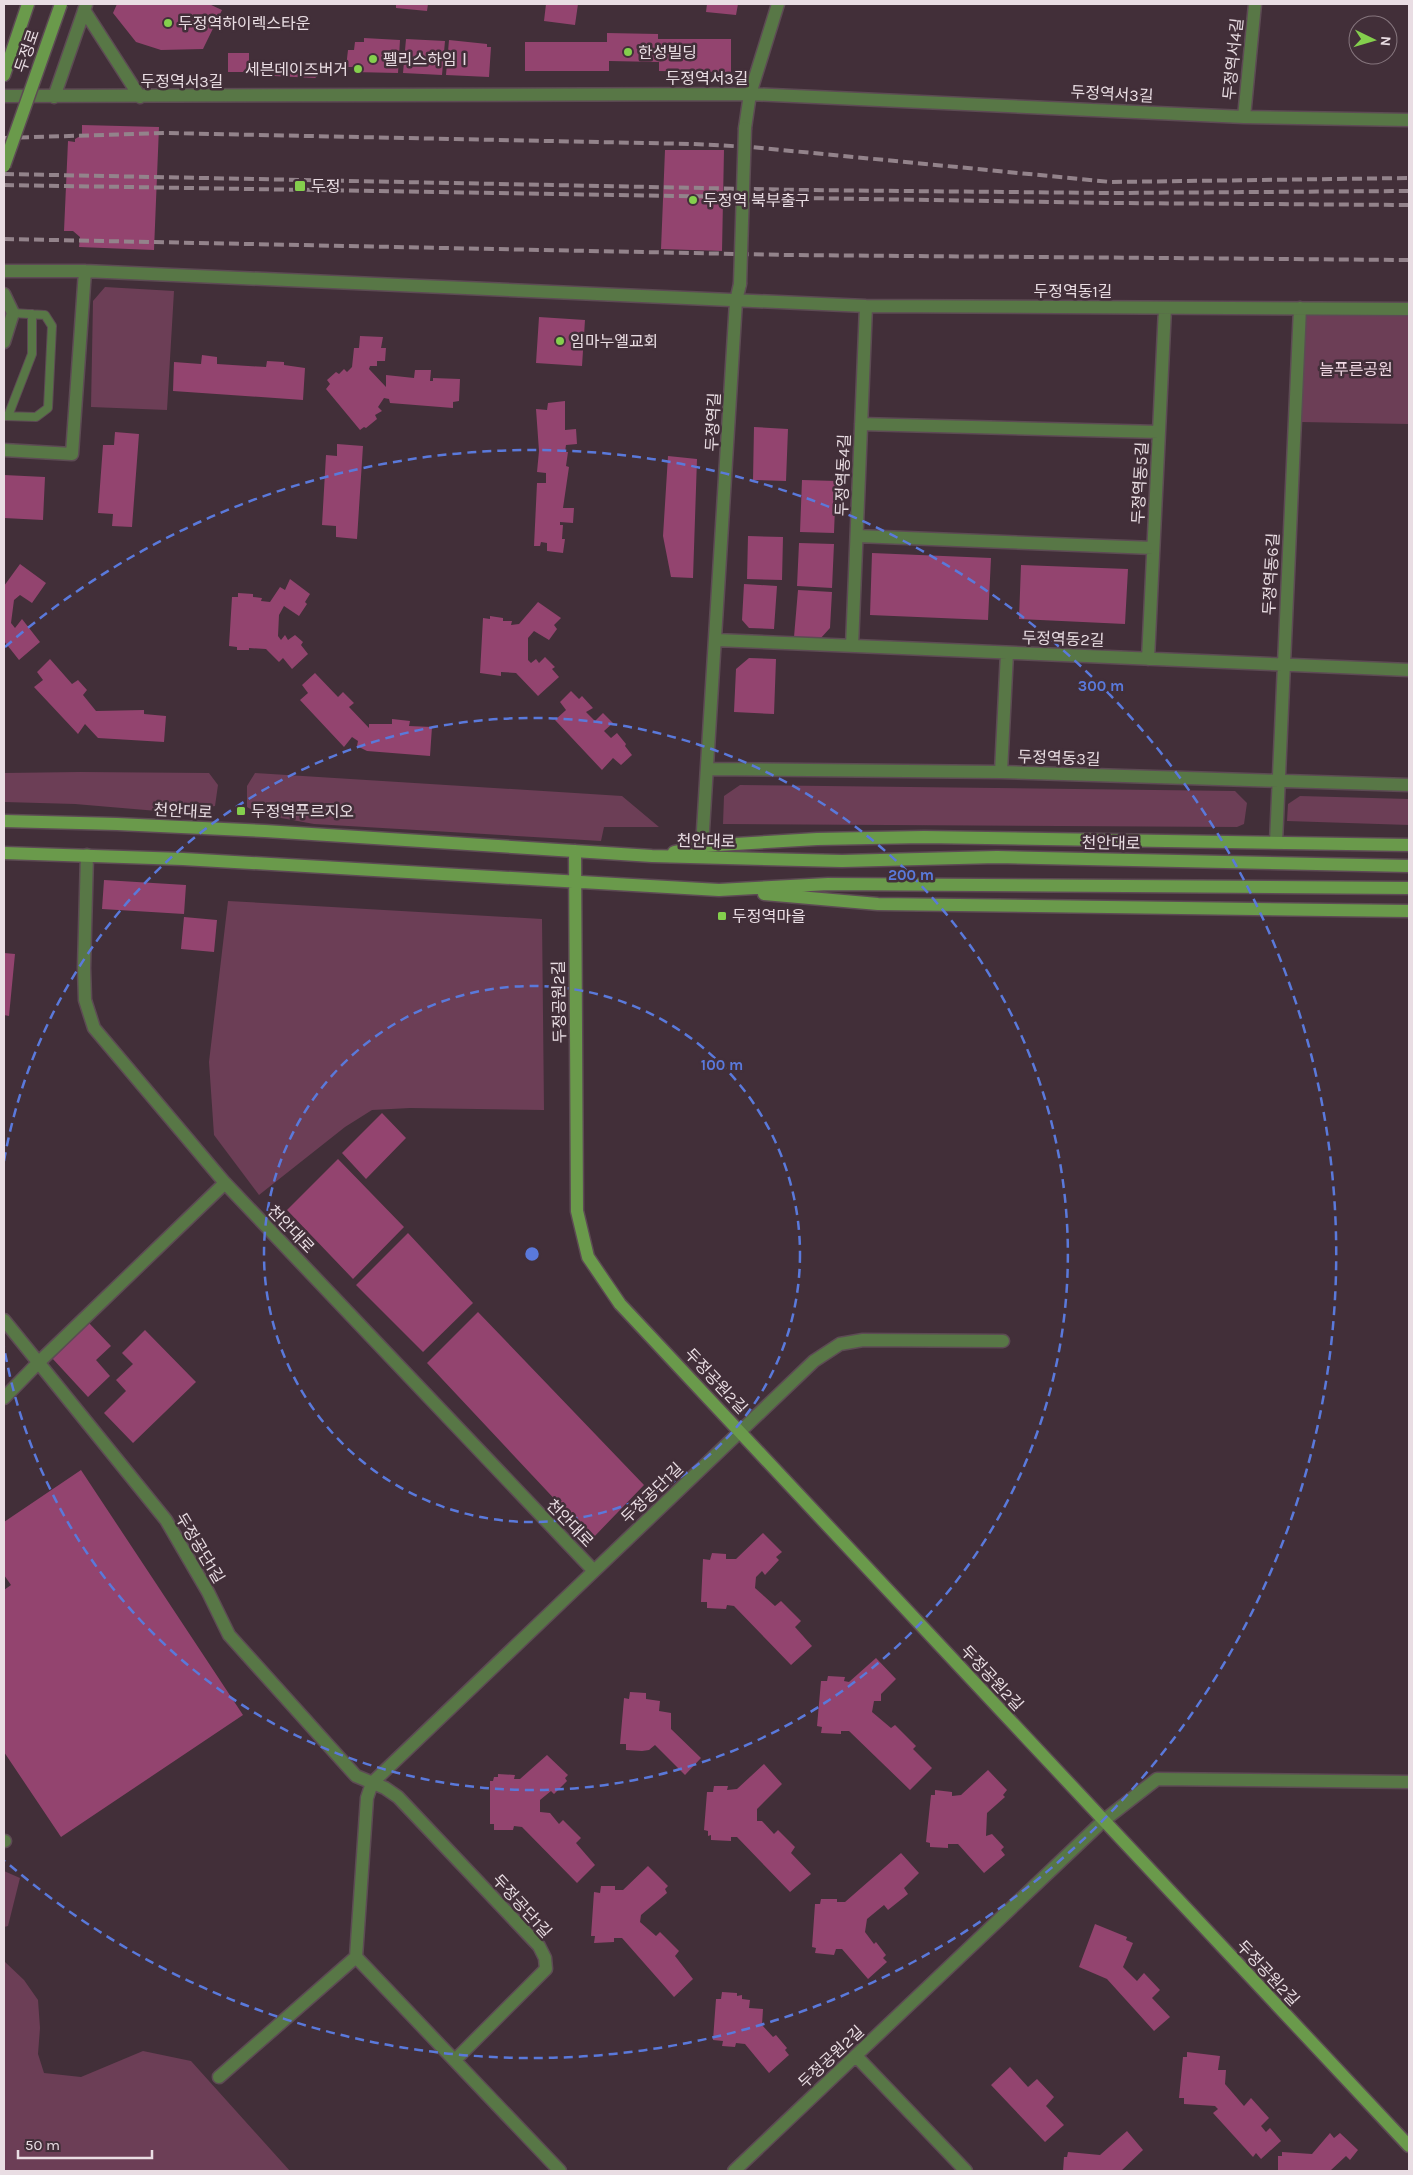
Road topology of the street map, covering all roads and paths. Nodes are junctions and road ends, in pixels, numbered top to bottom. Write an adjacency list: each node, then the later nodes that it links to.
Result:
1 (28, 4): 6 (main road, 두정로)
2 (61, 4): 13 (main road, 두정로, bridge)
3 (778, 4): 7 (street, 두정역길)
4 (1255, 4): 11 (street, 두정역서4길)
5 (85, 7): 9 (street); 10 (street)
6 (4, 75)
7 (750, 94): 10 (street, 두정역서3길); 11 (street, 두정역서3길); 17 (street, 두정역길, bridge)
8 (4, 96): 9 (street, 두정역서3길)
9 (54, 97): 10 (street, 두정역서3길)
10 (140, 97)
11 (1244, 117): 12 (street, 두정역서3길)
12 (1409, 120)
13 (4, 166)
14 (4, 271): 15 (street, 두정역동1길)
15 (84, 271): 17 (street, 두정역동1길); 28 (street)
16 (4, 294): 22 (street)
17 (736, 301): 18 (street, 두정역동1길); 31 (street, 두정역길)
18 (866, 306): 19 (street, 두정역동1길); 26 (street, 두정역동4길)
19 (1165, 308): 20 (street, 두정역동1길); 27 (street, 두정역동5길)
20 (1300, 308): 21 (street, 두정역동1길); 35 (street, 두정역동6길)
21 (1409, 309)
22 (13, 313): 23 (lane); 24 (street)
23 (32, 314): 25 (lane); 25 (lane)
24 (4, 342)
25 (6, 416)
26 (861, 424): 27 (street); 29 (street, 두정역동4길)
27 (1159, 432): 30 (street, 두정역동5길)
28 (4, 450)
29 (857, 536): 30 (street); 32 (street, 두정역동4길)
30 (1153, 548): 34 (street, 두정역동5길)
31 (716, 640): 32 (street, 두정역동2길); 37 (street, 두정역길)
32 (852, 646): 33 (street, 두정역동2길)
33 (1007, 653): 34 (street, 두정역동2길); 38 (street)
34 (1148, 659): 35 (street, 두정역동2길)
35 (1284, 665): 36 (street, 두정역동2길); 39 (street, 두정역동6길)
36 (1409, 669)
37 (708, 769): 38 (street, 두정역동3길); 44 (street, 두정역길)
38 (1002, 772): 39 (street, 두정역동3길)
39 (1278, 780): 40 (street, 두정역동3길); 42 (street, 두정역동6길)
40 (1409, 785)
41 (4, 822): 45 (main road, 천안대로)
42 (1276, 842): 43 (main road); 44 (main road)
43 (1409, 845)
44 (702, 846): 48 (main road)
45 (575, 851): 48 (main road, 천안대로); 50 (main road, 두정공원2길)
46 (4, 853): 47 (main road)
47 (88, 855): 50 (main road); 54 (street, 천안대로)
48 (652, 856): 49 (main road, 천안대로)
49 (1409, 866)
50 (575, 883): 52 (main road); 59 (main road, 두정공원2길)
51 (1409, 888): 52 (main road)
52 (719, 890): 53 (main road)
53 (1409, 911)
54 (225, 1183): 57 (street); 60 (street, 천안대로)
55 (4, 1320): 57 (street, 두정공단1길)
56 (1003, 1341): 59 (street, 두정공단1길)
57 (38, 1363): 58 (street); 62 (street, 두정공단1길)
58 (4, 1398)
59 (741, 1431): 60 (street, 두정공단1길); 63 (main road, 두정공원2길)
60 (594, 1571): 62 (street, 두정공단1길)
61 (1409, 1782): 63 (street, 두정공원2길)
62 (372, 1783): 64 (street); 66 (street, 두정공단1길)
63 (1103, 1822): 65 (street, 두정공원2길); 68 (main road, 두정공원2길)
64 (356, 1957): 66 (street); 67 (street)
65 (856, 2056): 70 (street, 두정공원2길); 71 (street)
66 (455, 2060): 69 (street)
67 (219, 2077)
68 (1409, 2146)
69 (560, 2171)
70 (734, 2171)
71 (966, 2171)

